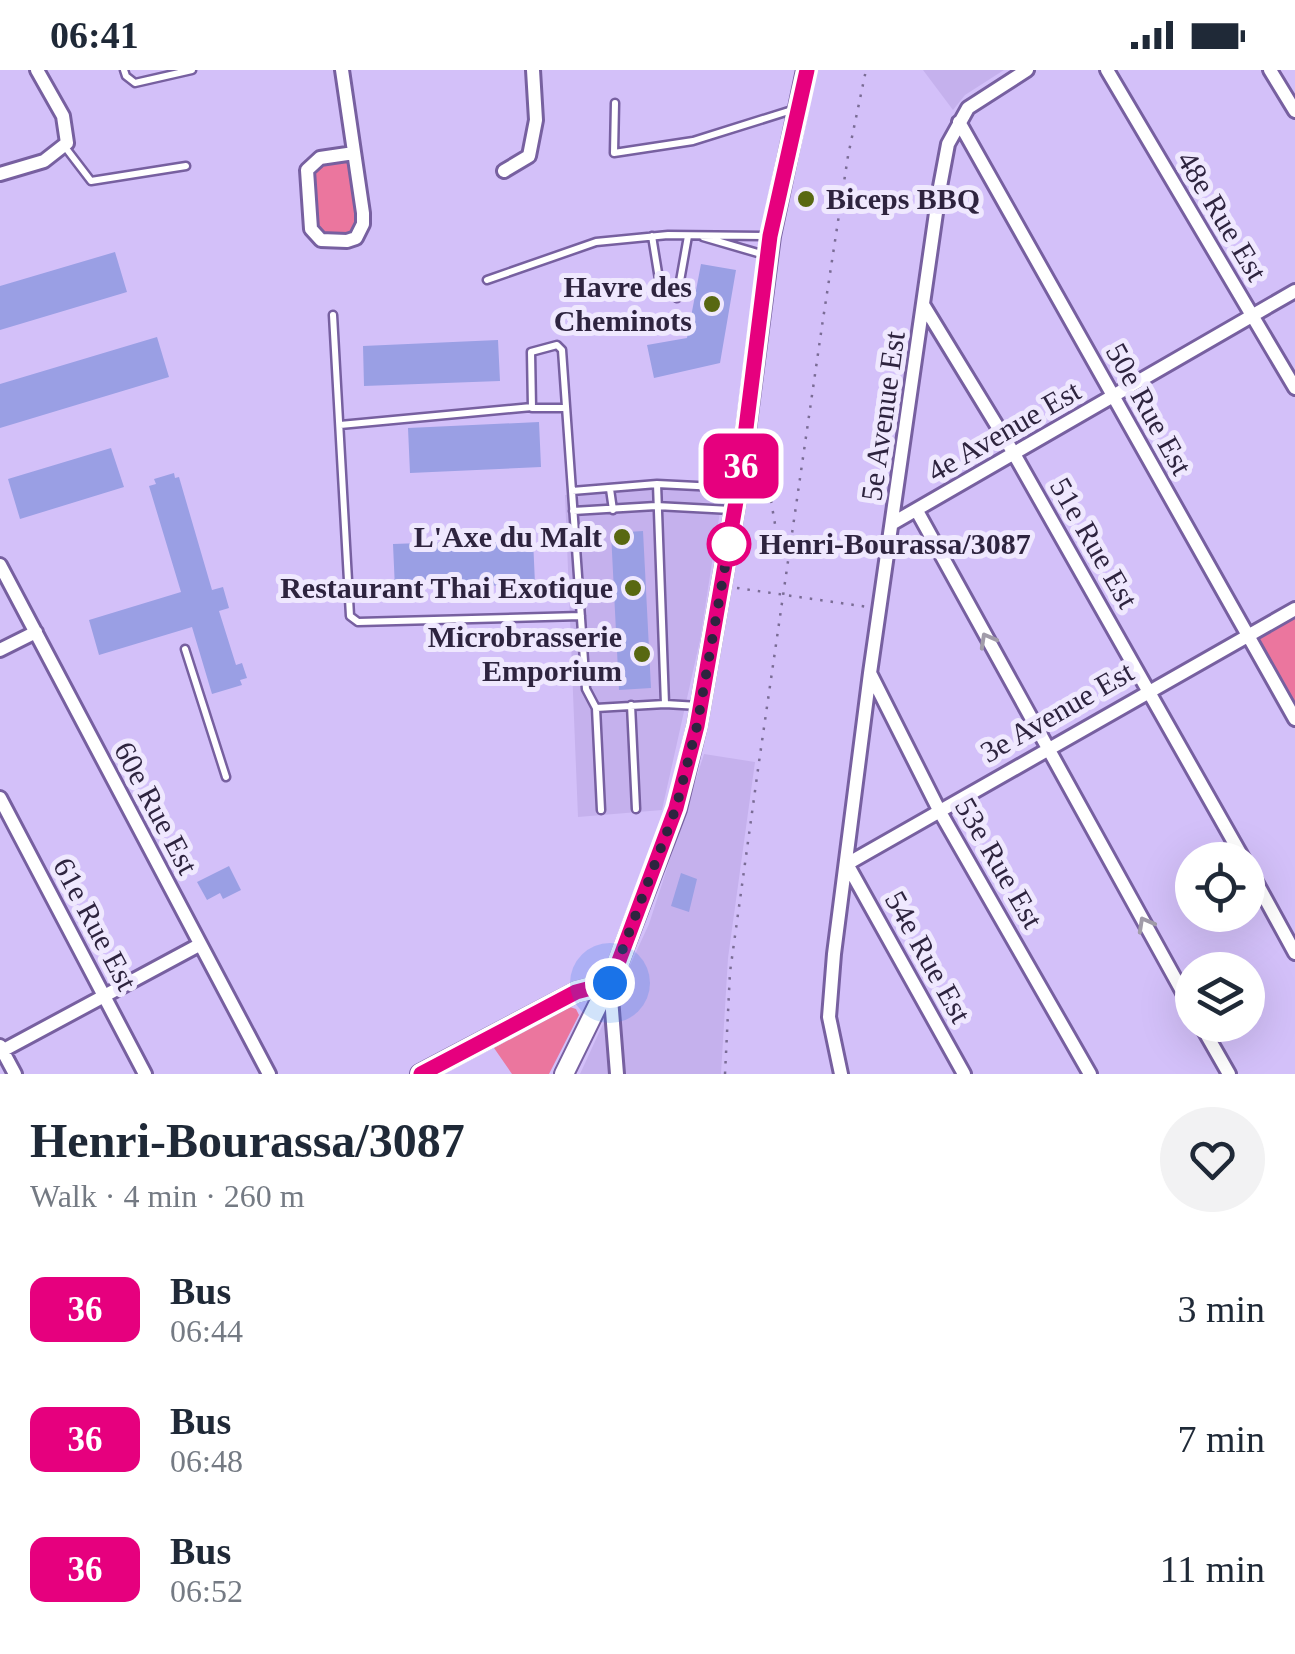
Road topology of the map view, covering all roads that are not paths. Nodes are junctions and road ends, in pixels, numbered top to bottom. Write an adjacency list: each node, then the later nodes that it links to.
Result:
1 (38, 70): 14 (street)
2 (124, 70): 3 (lane)
3 (192, 70)
4 (342, 70): 15 (street)
5 (532, 70): 17 (street)
6 (806, 70): 11 (main road)
7 (1027, 70): 13 (street)
8 (1107, 70): 30 (street, 48e Rue Est)
9 (1270, 70): 12 (street)
10 (614, 104): 11 (lane)
11 (798, 108): 21 (main road)
12 (1295, 111)
13 (959, 122): 28 (street, 5e Avenue Est); 32 (street, 50e Rue Est)
14 (64, 146): 16 (lane); 18 (street)
15 (354, 152): 15 (street)
16 (186, 166)
17 (504, 171)
18 (0, 174)
19 (652, 236): 20 (lane); 24 (lane); 25 (lane)
20 (688, 236): 22 (lane); 27 (lane)
21 (770, 236): 22 (lane); 23 (main road)
22 (702, 237): 23 (lane)
23 (768, 256): 38 (main road)
24 (658, 279)
25 (487, 280)
26 (1295, 291): 30 (street, 4e Avenue Est)
27 (677, 298)
28 (924, 306): 36 (street, 51e Rue Est); 46 (street, 5e Avenue Est)
29 (333, 316): 35 (lane)
30 (1252, 316): 31 (street, 48e Rue Est); 32 (street, 4e Avenue Est)
31 (1295, 388)
32 (1113, 396): 36 (street, 4e Avenue Est); 51 (street, 50e Rue Est)
33 (532, 408): 34 (lane); 34 (lane); 35 (lane)
34 (565, 408): 40 (lane)
35 (340, 425): 49 (lane)
36 (1013, 452): 44 (street, 4e Avenue Est); 55 (street, 51e Rue Est)
37 (657, 484): 38 (lane); 39 (lane); 41 (lane)
38 (738, 488): 43 (main road)
39 (610, 490): 40 (lane); 42 (lane)
40 (572, 491): 45 (lane)
41 (656, 506): 42 (lane); 43 (lane); 56 (lane)
42 (613, 510): 45 (lane)
43 (734, 511): 58 (main road)
44 (917, 511): 46 (street, 4e Avenue Est); 61 (street, one-way to 44)
45 (573, 512): 49 (lane)
46 (893, 523): 54 (street, 5e Avenue Est)
47 (0, 564): 50 (street, 60e Rue Est)
48 (1295, 609): 51 (street, 3e Avenue Est)
49 (581, 616): 59 (lane)
50 (36, 632): 53 (street); 70 (street, 60e Rue Est)
51 (1248, 636): 55 (street, 3e Avenue Est); 60 (street, 50e Rue Est)
52 (186, 649): 62 (lane)
53 (0, 650)
54 (870, 673): 66 (street, 53e Rue Est); 68 (street, 5e Avenue Est)
55 (1150, 691): 61 (street, 3e Avenue Est); 67 (street, 51e Rue Est)
56 (665, 704): 57 (lane); 58 (lane)
57 (631, 706): 59 (lane); 64 (lane)
58 (700, 706): 73 (main road)
59 (596, 708): 65 (lane)
60 (1295, 719)
61 (1047, 749): 66 (street, 3e Avenue Est); 72 (street, one-way to 61)
62 (226, 777)
63 (0, 798): 74 (street, 61e Rue Est)
64 (636, 809)
65 (601, 810)
66 (940, 812): 68 (street, 3e Avenue Est); 85 (street, 53e Rue Est)
67 (1234, 842)
68 (847, 864): 83 (street, 5e Avenue Est); 84 (street, 54e Rue Est)
69 (1265, 898): 71 (street)
70 (200, 945): 74 (street); 79 (street, 60e Rue Est)
71 (1295, 953)
72 (1175, 979)
73 (610, 983): 80 (main road); 81 (main road); 82 (street)
74 (106, 997): 76 (street); 78 (street, 61e Rue Est)
75 (1211, 1042): 86 (street)
76 (1, 1050): 77 (street)
77 (15, 1074)
78 (146, 1074)
79 (270, 1074)
80 (420, 1074)
81 (564, 1074)
82 (617, 1074)
83 (840, 1074)
84 (964, 1074)
85 (1090, 1074)
86 (1229, 1074)

